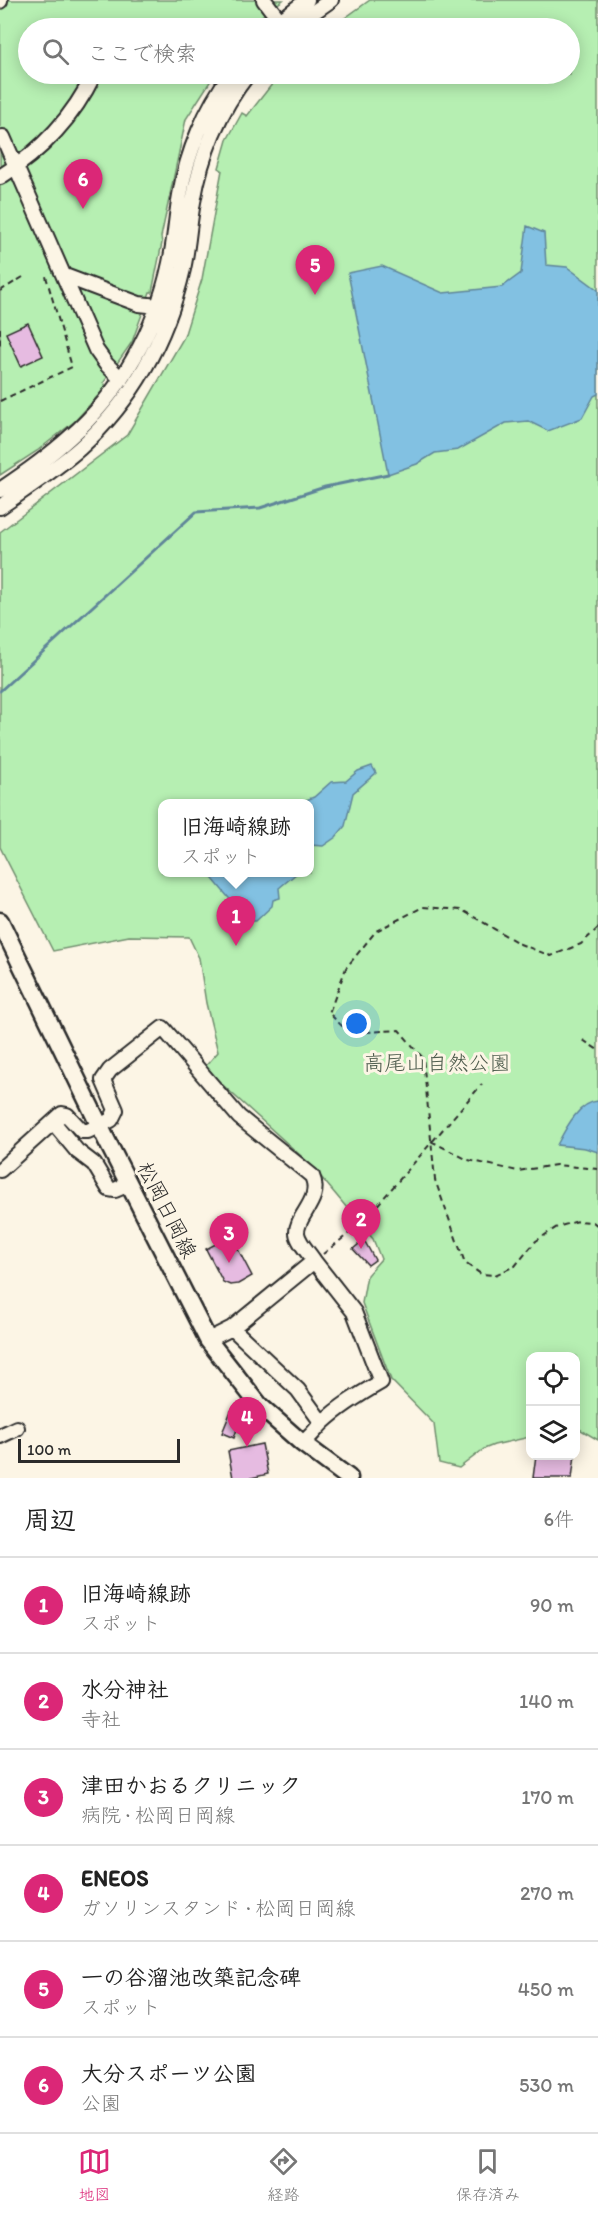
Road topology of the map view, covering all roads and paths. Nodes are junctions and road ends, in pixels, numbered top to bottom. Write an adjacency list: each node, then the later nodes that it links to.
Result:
1 (264, 0): 4 (street)
2 (307, 0): 5 (street)
3 (331, 0): 6 (street)
4 (276, 18)
5 (289, 18)
6 (296, 18)
7 (89, 84): 11 (street)
8 (225, 84): 17 (street)
9 (242, 84): 23 (street)
10 (3, 137): 11 (street)
11 (17, 166): 12 (street); 14 (street)
12 (0, 177)
13 (45, 273): 21 (path)
14 (65, 276): 17 (street); 20 (street)
15 (23, 277): 16 (path)
16 (0, 291)
17 (158, 306): 20 (street)
18 (0, 328): 19 (path)
19 (0, 345)
20 (121, 379): 22 (street)
21 (0, 401)
22 (0, 490)
23 (0, 507)
24 (0, 921): 30 (main road, 松岡日岡線)
25 (598, 928): 31 (path)
26 (583, 1040): 27 (path)
27 (598, 1050)
28 (482, 1084): 31 (path)
29 (53, 1122): 30 (street); 33 (street); 34 (street)
30 (100, 1126): 34 (main road, 松岡日岡線); 36 (street)
31 (431, 1141): 32 (path); 35 (path); 36 (path)
32 (598, 1169)
33 (0, 1170)
34 (129, 1184): 38 (main road, 松岡日岡線)
35 (598, 1226)
36 (314, 1261): 37 (street); 39 (street)
37 (232, 1328): 38 (street); 39 (street)
38 (208, 1340): 42 (main road, 松岡日岡線)
39 (322, 1423): 42 (street)
40 (17, 1428): 41 (street)
41 (0, 1436)
42 (302, 1443): 43 (main road, 松岡日岡線)
43 (349, 1478)

